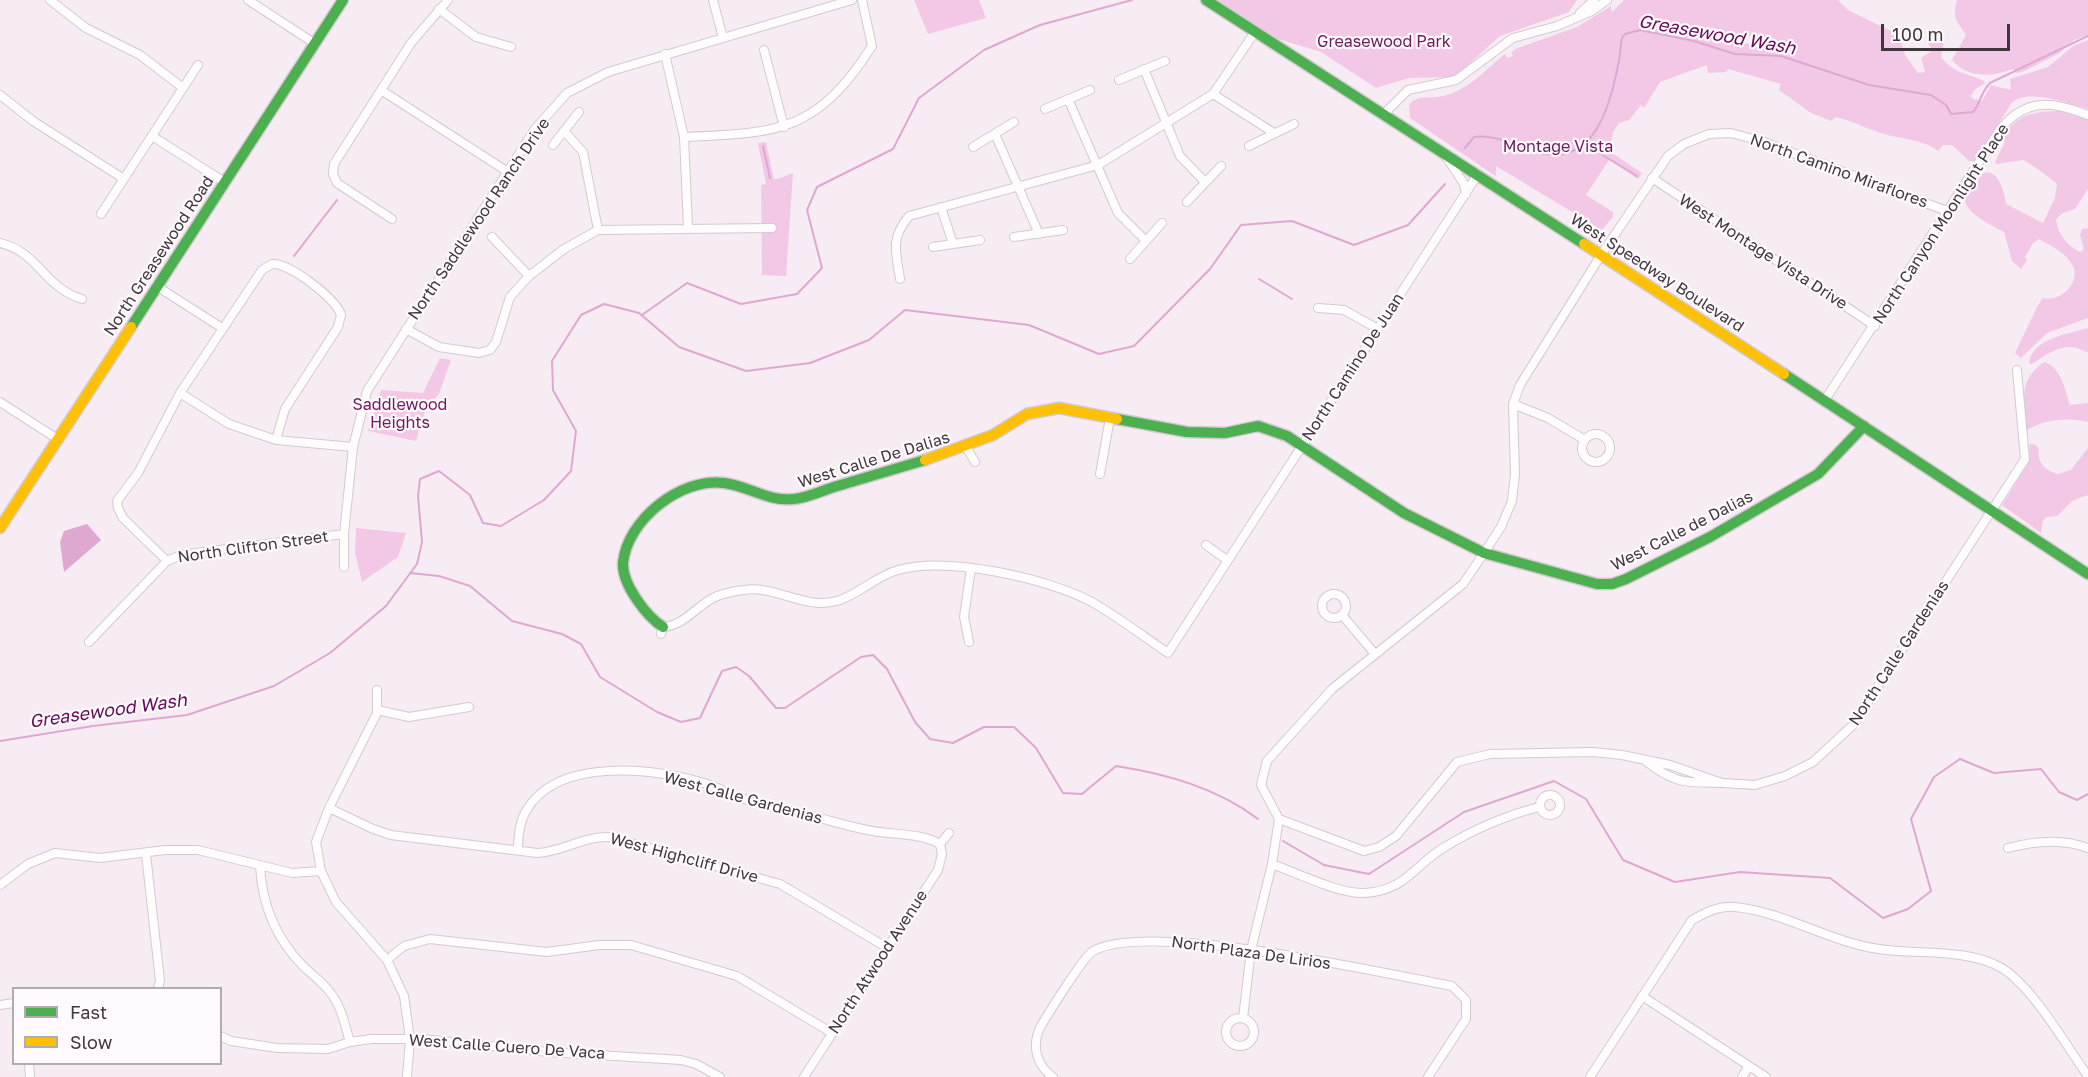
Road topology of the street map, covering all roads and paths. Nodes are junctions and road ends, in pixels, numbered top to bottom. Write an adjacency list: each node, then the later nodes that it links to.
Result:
1 (50, 0): 23 (street)
2 (248, 0): 15 (street)
3 (342, 0): 15 (street, North Greasewood Road)
4 (448, 0): 11 (street)
5 (713, 0): 14 (street)
6 (852, 0): 14 (street, North Saddlewood Ranch Drive)
7 (862, 0): 36 (street)
8 (1206, 0): 13 (street, West Speedway Boulevard)
9 (1594, 0): 12 (street)
10 (1607, 0): 12 (street)
11 (439, 9): 16 (street); 24 (street)
12 (1571, 20): 31 (street)
13 (1255, 32): 26 (street); 31 (street, West Speedway Boulevard)
14 (723, 38): 18 (street, North Saddlewood Ranch Drive)
15 (314, 43): 53 (street, North Greasewood Road)
16 (511, 47)
17 (764, 50): 36 (street)
18 (665, 54): 41 (street); 48 (street, North Saddlewood Ranch Drive)
19 (1166, 61): 21 (street)
20 (198, 65): 23 (street)
21 (1144, 69): 22 (street); 33 (street)
22 (1119, 80)
23 (183, 88): 40 (street)
24 (381, 90): 48 (street); 60 (street)
25 (1090, 90): 28 (street)
26 (1213, 94): 33 (street); 39 (street)
27 (0, 95): 51 (street)
28 (1068, 99): 29 (street); 46 (street)
29 (1045, 109)
30 (579, 112): 37 (street)
31 (1383, 115): 45 (street, West Speedway Boulevard)
32 (2088, 115): 58 (street, North Canyon Moonlight Place)
33 (1166, 121): 46 (street); 52 (street)
34 (1014, 122): 38 (street)
35 (1294, 124): 39 (street)
36 (784, 127): 41 (street)
37 (564, 131): 42 (street); 64 (street)
38 (995, 134): 44 (street); 54 (street)
39 (1274, 134): 43 (street)
40 (152, 136): 51 (street); 53 (street)
41 (684, 137): 62 (street)
42 (553, 145)
43 (1249, 146)
44 (973, 147)
45 (1443, 152): 49 (street, West Speedway Boulevard); 55 (street)
46 (1098, 165): 54 (street); 70 (street)
47 (1221, 166): 52 (street)
48 (508, 172): 83 (street, North Saddlewood Ranch Drive)
49 (1478, 174): 55 (street, North Camino De Juan); 74 (street, West Speedway Boulevard)
50 (1652, 178): 58 (street, North Camino Miraflores); 74 (street, North Camino Miraflores); 81 (street, West Montage Vista Drive)
51 (124, 179): 59 (street)
52 (1205, 182): 56 (street)
53 (226, 183): 78 (street, North Greasewood Road)
54 (1019, 185): 57 (street); 66 (street)
55 (1466, 194): 84 (street, North Camino De Juan)
56 (1186, 201)
57 (941, 207): 72 (street); 77 (street)
58 (1947, 211): 81 (street, North Canyon Moonlight Place)
59 (101, 214)
60 (392, 219)
61 (1162, 223): 70 (street)
62 (688, 227): 63 (street); 64 (street)
63 (772, 228)
64 (598, 230): 76 (street)
65 (1063, 230): 66 (street)
66 (1039, 234): 68 (street)
67 (492, 237): 76 (street)
68 (1014, 237)
69 (980, 240): 72 (street)
70 (1146, 241): 75 (street)
71 (0, 243): 79 (street)
72 (953, 244): 73 (street)
73 (933, 247)
74 (1601, 255): 87 (street, West Speedway Boulevard); 89 (street, North Camino Miraflores)
75 (1130, 258)
76 (529, 276): 83 (street)
77 (900, 279)
78 (158, 287): 82 (street); 92 (street, North Greasewood Road)
79 (82, 299)
80 (1318, 308): 84 (street)
81 (1875, 326): 87 (street, North Canyon Moonlight Place)
82 (222, 328): 86 (street); 93 (street)
83 (406, 329): 96 (street, North Saddlewood Ranch Drive)
84 (1378, 329): 95 (street, North Camino De Juan)
85 (2017, 370): 100 (street, North Calle Gardenias)
86 (180, 393): 93 (street); 106 (street)
87 (1825, 400): 91 (street, West Speedway Boulevard)
88 (0, 402): 92 (street)
89 (1513, 404): 94 (street); 104 (street, North Camino Miraflores)
90 (1110, 418): 95 (street, West Calle De Dalias); 97 (street, West Calle De Dalias); 99 (street)
91 (1864, 426): 100 (street, West Speedway Boulevard); 104 (street, West Calle de Dalias)
92 (57, 438): 101 (street, North Greasewood Road)
93 (276, 440): 96 (street)
94 (1585, 440)
95 (1302, 445): 104 (street, West Calle de Dalias); 105 (street, North Camino De Juan)
96 (352, 447): 102 (street, North Saddlewood Ranch Drive)
97 (966, 447): 98 (street, West Calle De Dalias); 111 (street, West Calle De Dalias)
98 (975, 462)
99 (1100, 474)
100 (1992, 510): 109 (street, West Speedway Boulevard); 119 (street, North Calle Gardenias)
101 (0, 528)
102 (344, 534): 106 (street, North Clifton Street); 107 (street, North Saddlewood Ranch Drive)
103 (1206, 544): 105 (street)
104 (1484, 553): 114 (street, North Camino Miraflores)
105 (1227, 560): 108 (street, North Camino De Juan)
106 (167, 561): 112 (street, North Clifton Street)
107 (344, 567)
108 (971, 568): 111 (street); 113 (street)
109 (2088, 574)
110 (1342, 615): 114 (street)
111 (662, 630)
112 (89, 642)
113 (969, 642)
114 (1375, 654): 122 (street, North Camino Miraflores)
115 (377, 690): 117 (street)
116 (469, 707): 117 (street)
117 (377, 711): 121 (street)
118 (1647, 762): 119 (street); 119 (street); 122 (street)
119 (1722, 783)
120 (1539, 807): 129 (street)
121 (329, 808): 127 (street, West Highcliff Drive); 131 (street)
122 (1279, 819): 129 (street)
123 (949, 833): 124 (street)
124 (940, 844): 127 (street, West Calle Gardenias); 133 (street, North Atwood Avenue)
125 (2008, 848): 126 (street)
126 (2088, 848)
127 (518, 850): 133 (street, West Highcliff Drive)
128 (146, 854): 130 (street); 132 (street); 136 (street)
129 (1272, 864): 134 (street)
130 (260, 866): 131 (street); 142 (street)
131 (321, 871): 135 (street)
132 (0, 885)
133 (886, 947): 139 (street, North Atwood Avenue)
134 (1251, 950): 138 (street); 148 (street, North Plaza De Lirios); 149 (street, North Plaza De Lirios)
135 (387, 960): 139 (street); 141 (street)
136 (158, 987)
137 (1642, 996): 143 (street); 144 (street); 150 (street)
138 (1243, 1018)
139 (832, 1033): 147 (street, North Atwood Avenue)
140 (222, 1037): 142 (street, West Calle Cuero De Vaca)
141 (410, 1039): 142 (street, West Calle Cuero De Vaca); 145 (street); 146 (street, West Calle Cuero De Vaca)
142 (350, 1042)
143 (1749, 1066): 151 (street); 152 (street)
144 (2088, 1076)
145 (407, 1077)
146 (720, 1077)
147 (804, 1077)
148 (1053, 1077)
149 (1428, 1077)
150 (1590, 1077)
151 (1742, 1077)
152 (1766, 1077)

